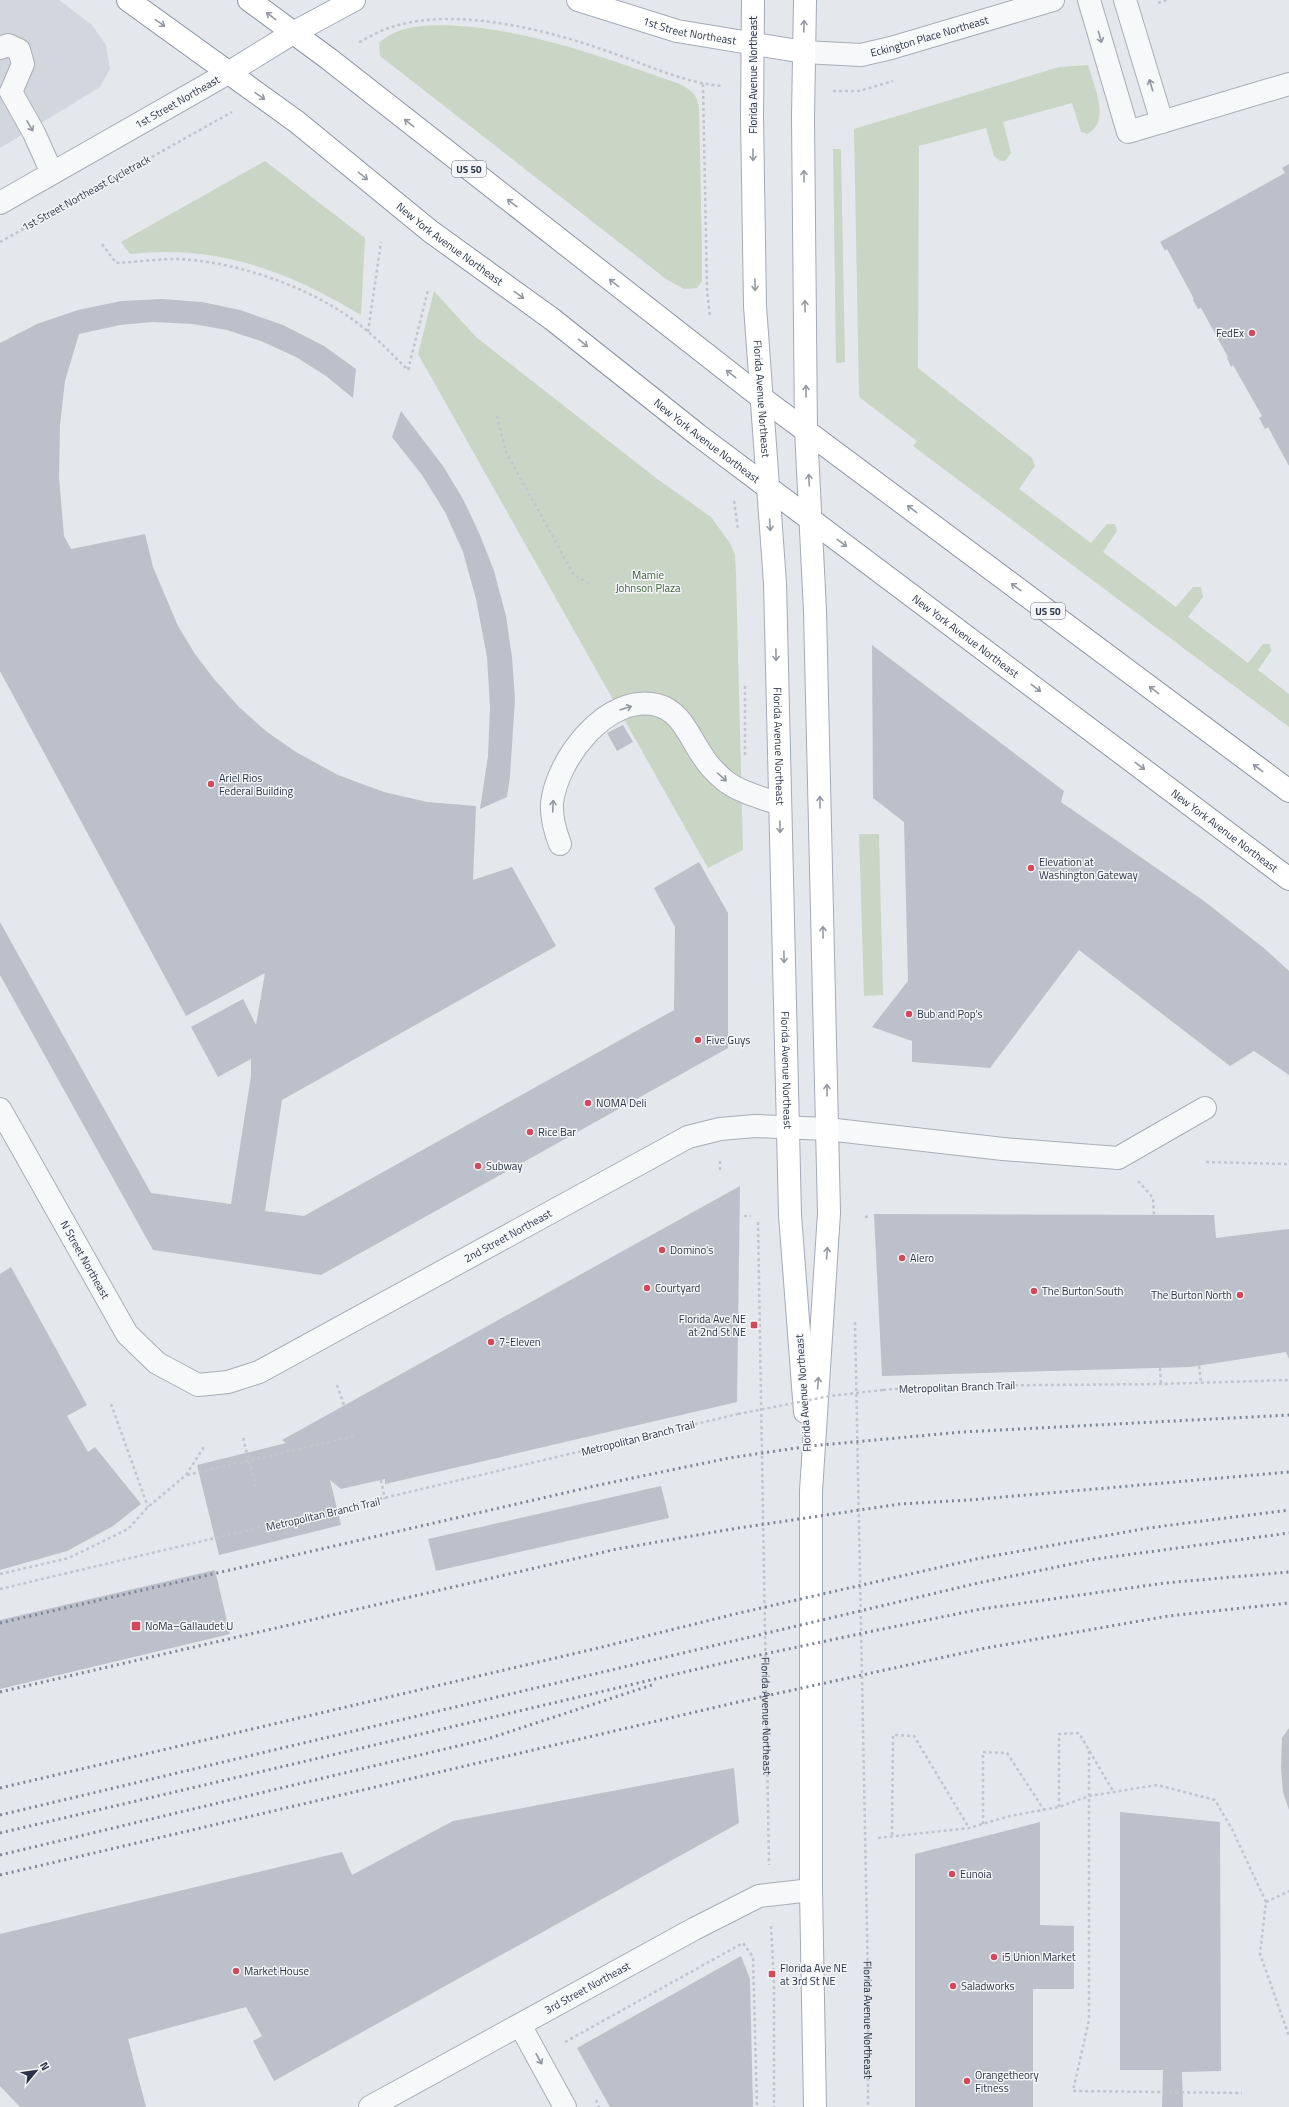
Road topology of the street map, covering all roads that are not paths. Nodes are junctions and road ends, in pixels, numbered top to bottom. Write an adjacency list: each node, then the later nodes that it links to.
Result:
1 (128, 0): 14 (main road, New York Avenue Northeast, one-way to 14)
2 (249, 0): 10 (main road, US 50, one-way to 2)
3 (354, 0): 10 (main road, 1st Street Northeast)
4 (578, 0): 11 (main road, 1st Street Northeast)
5 (754, 0): 11 (main road, Florida Avenue Northeast)
6 (805, 0): 13 (main road, Florida Avenue Northeast, one-way to 6)
7 (1053, 0): 13 (street, Eckington Place Northeast)
8 (1089, 0): 17 (street, one-way to 17)
9 (1125, 0): 17 (street, one-way to 9)
10 (293, 33): 14 (main road, 1st Street Northeast); 20 (main road, US 50, one-way to 10)
11 (753, 43): 13 (main road, 1st Street Northeast); 20 (main road, Florida Avenue Northeast, one-way to 20)
12 (0, 48): 16 (street)
13 (804, 52): 21 (main road, Florida Avenue Northeast, one-way to 13)
14 (228, 73): 18 (street, 1st Street Northeast); 22 (main road, New York Avenue Northeast, one-way to 22)
15 (1289, 84): 17 (street)
16 (5, 92): 18 (street, one-way to 18)
17 (1162, 122)
18 (52, 173): 19 (street, 1st Street Northeast)
19 (0, 203)
20 (762, 398): 21 (main road, US 50); 22 (main road, Florida Avenue Northeast)
21 (806, 430): 23 (main road, Florida Avenue Northeast, one-way to 21); 24 (main road, US 50, one-way to 21)
22 (768, 486): 23 (main road, New York Avenue Northeast); 25 (main road, Florida Avenue Northeast, one-way to 25)
23 (811, 519): 27 (main road, New York Avenue Northeast, one-way to 27); 31 (main road, Florida Avenue Northeast, one-way to 23)
24 (1289, 791)
25 (780, 804): 26 (street, one-way to 25); 30 (main road, Florida Avenue Northeast, one-way to 30)
26 (560, 844)
27 (1289, 879)
28 (1205, 1108): 31 (street, 2nd Street Northeast)
29 (0, 1109): 32 (street, N Street Northeast)
30 (788, 1127): 31 (street, 2nd Street Northeast); 32 (street, 2nd Street Northeast); 33 (main road, Florida Avenue Northeast)
31 (827, 1129): 33 (main road, Florida Avenue Northeast, one-way to 31)
32 (198, 1384)
33 (811, 1491): 34 (main road, Florida Avenue Northeast)
34 (811, 1890): 35 (street, 3rd Street Northeast); 38 (main road, Florida Avenue Northeast)
35 (520, 2025): 36 (street, 3rd Street Northeast); 37 (street, one-way to 37)
36 (370, 2107)
37 (565, 2107)
38 (815, 2107)

